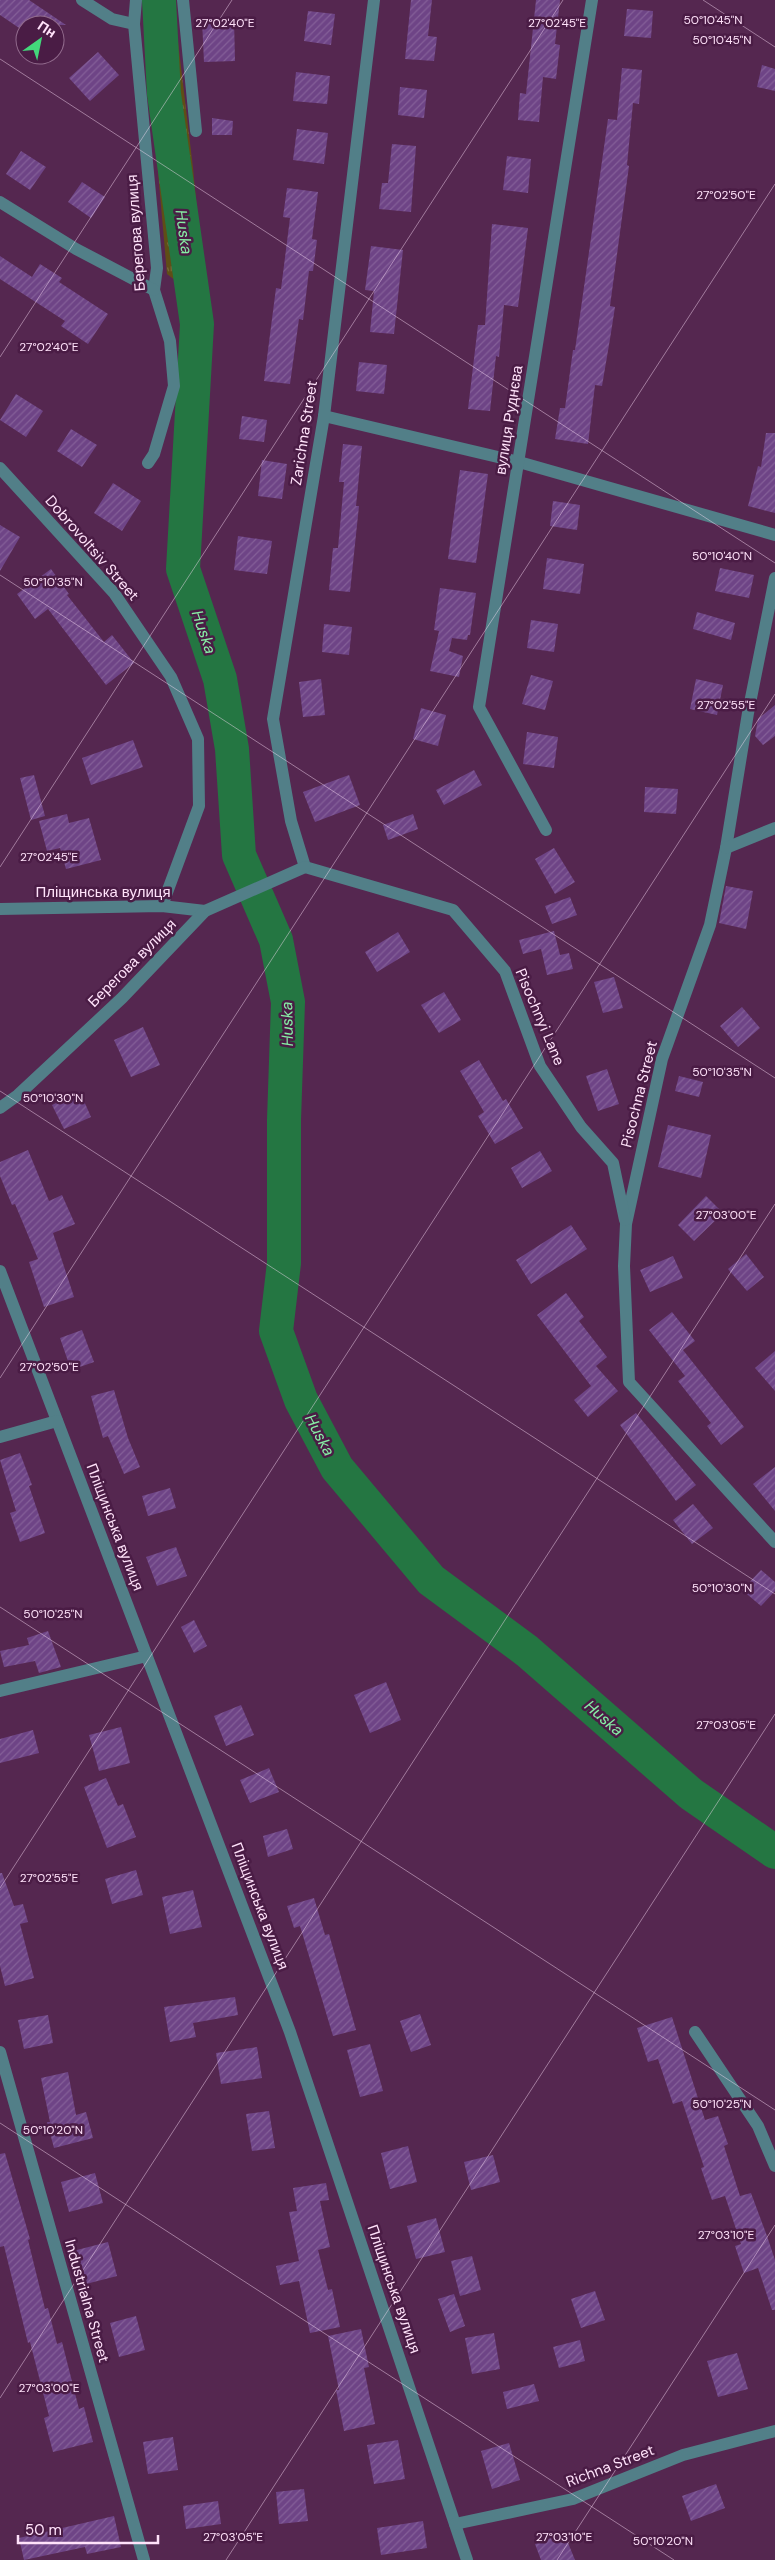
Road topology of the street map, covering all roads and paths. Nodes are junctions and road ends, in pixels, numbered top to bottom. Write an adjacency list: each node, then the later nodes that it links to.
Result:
1 (82, 0): 6 (street)
2 (136, 0): 6 (street, Берегова вулиця)
3 (183, 0): 7 (street)
4 (374, 0): 10 (street, Zarichna Street)
5 (592, 0): 11 (street, вулиця Руднєва)
6 (134, 24): 9 (street, Берегова вулиця)
7 (196, 131)
8 (0, 202): 9 (street)
9 (154, 290): 12 (street, Берегова вулиця)
10 (324, 416): 11 (street); 19 (street, Zarichna Street)
11 (519, 462): 14 (street); 17 (street, вулиця Руднєва)
12 (148, 463)
13 (0, 468): 20 (street, Dobrovoltsiv Street)
14 (775, 535)
15 (775, 578): 18 (street, Pisochna Street)
16 (775, 828): 18 (street)
17 (546, 830)
18 (726, 848): 24 (street, Pisochna Street)
19 (305, 867): 22 (street, Берегова вулиця); 24 (street, Pisochnyi Lane)
20 (162, 906): 21 (street, Пліщинська вулиця); 22 (street, Пліщинська вулиця)
21 (0, 909)
22 (206, 911): 23 (street, Берегова вулиця)
23 (0, 1108)
24 (626, 1224): 28 (street, Pisochna Street)
25 (0, 1271): 26 (street, Пліщинська вулиця)
26 (57, 1421): 27 (street); 29 (street, Пліщинська вулиця)
27 (0, 1437)
28 (775, 1542)
29 (147, 1656): 30 (street); 35 (street, Пліщинська вулиця)
30 (0, 1691)
31 (695, 2032): 33 (street)
32 (0, 2052): 36 (street, Industrialna Street)
33 (775, 2166)
34 (775, 2431): 35 (street, Richna Street)
35 (455, 2524): 37 (street, Пліщинська вулиця)
36 (144, 2560)
37 (468, 2560)

